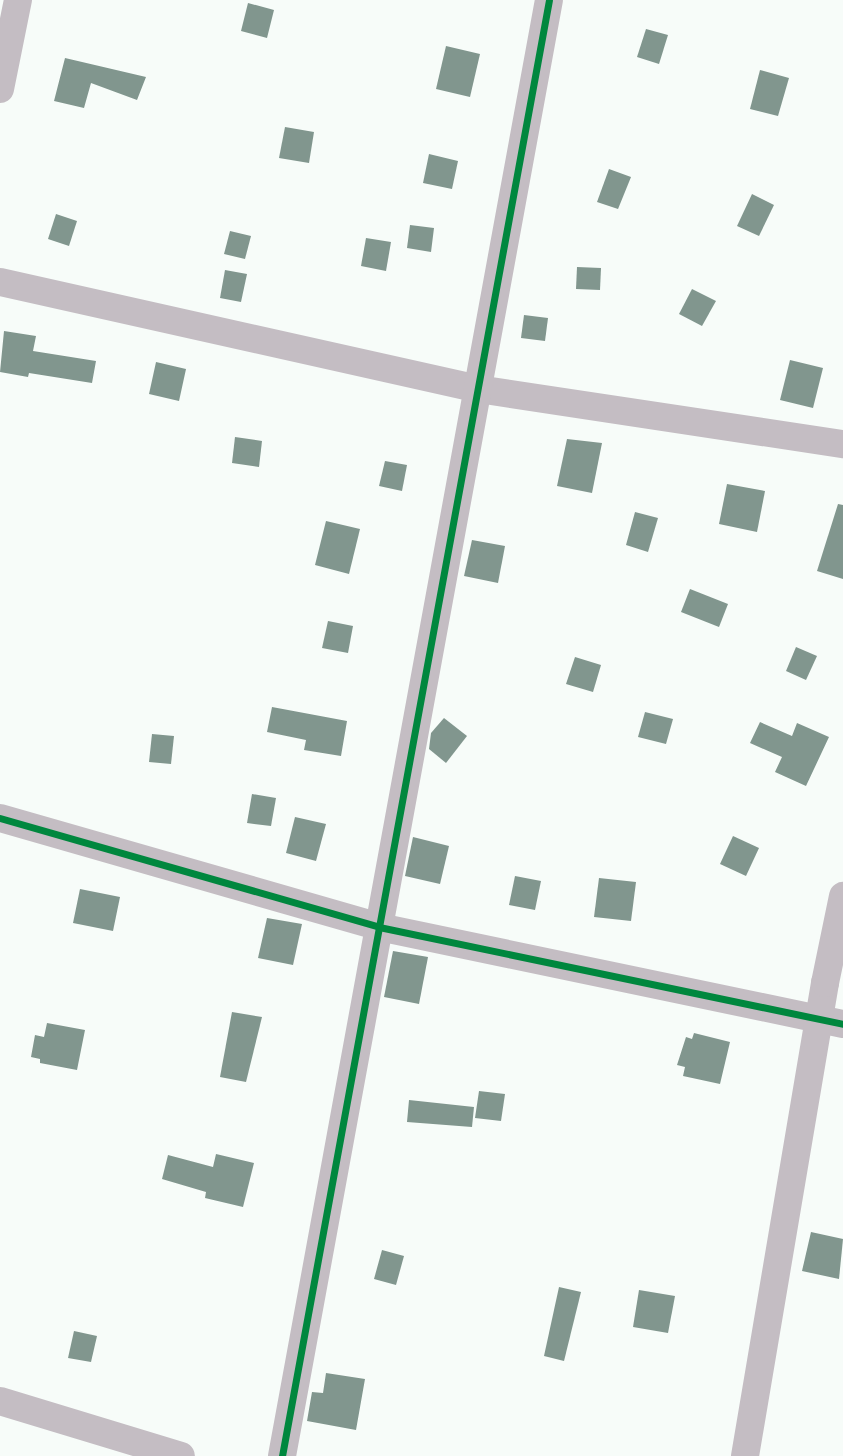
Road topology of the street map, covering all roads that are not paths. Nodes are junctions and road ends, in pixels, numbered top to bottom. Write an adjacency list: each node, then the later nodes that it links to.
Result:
1 (18, 0): 3 (street)
2 (549, 0): 5 (street)
3 (0, 89)
4 (0, 282): 5 (street)
5 (478, 389): 6 (street); 9 (street)
6 (843, 444)
7 (0, 818): 9 (street)
8 (843, 896): 10 (street)
9 (379, 927): 10 (street); 13 (street)
10 (831, 1021): 14 (street)
11 (0, 1401): 12 (street)
12 (181, 1456)
13 (282, 1456)
14 (745, 1456)

